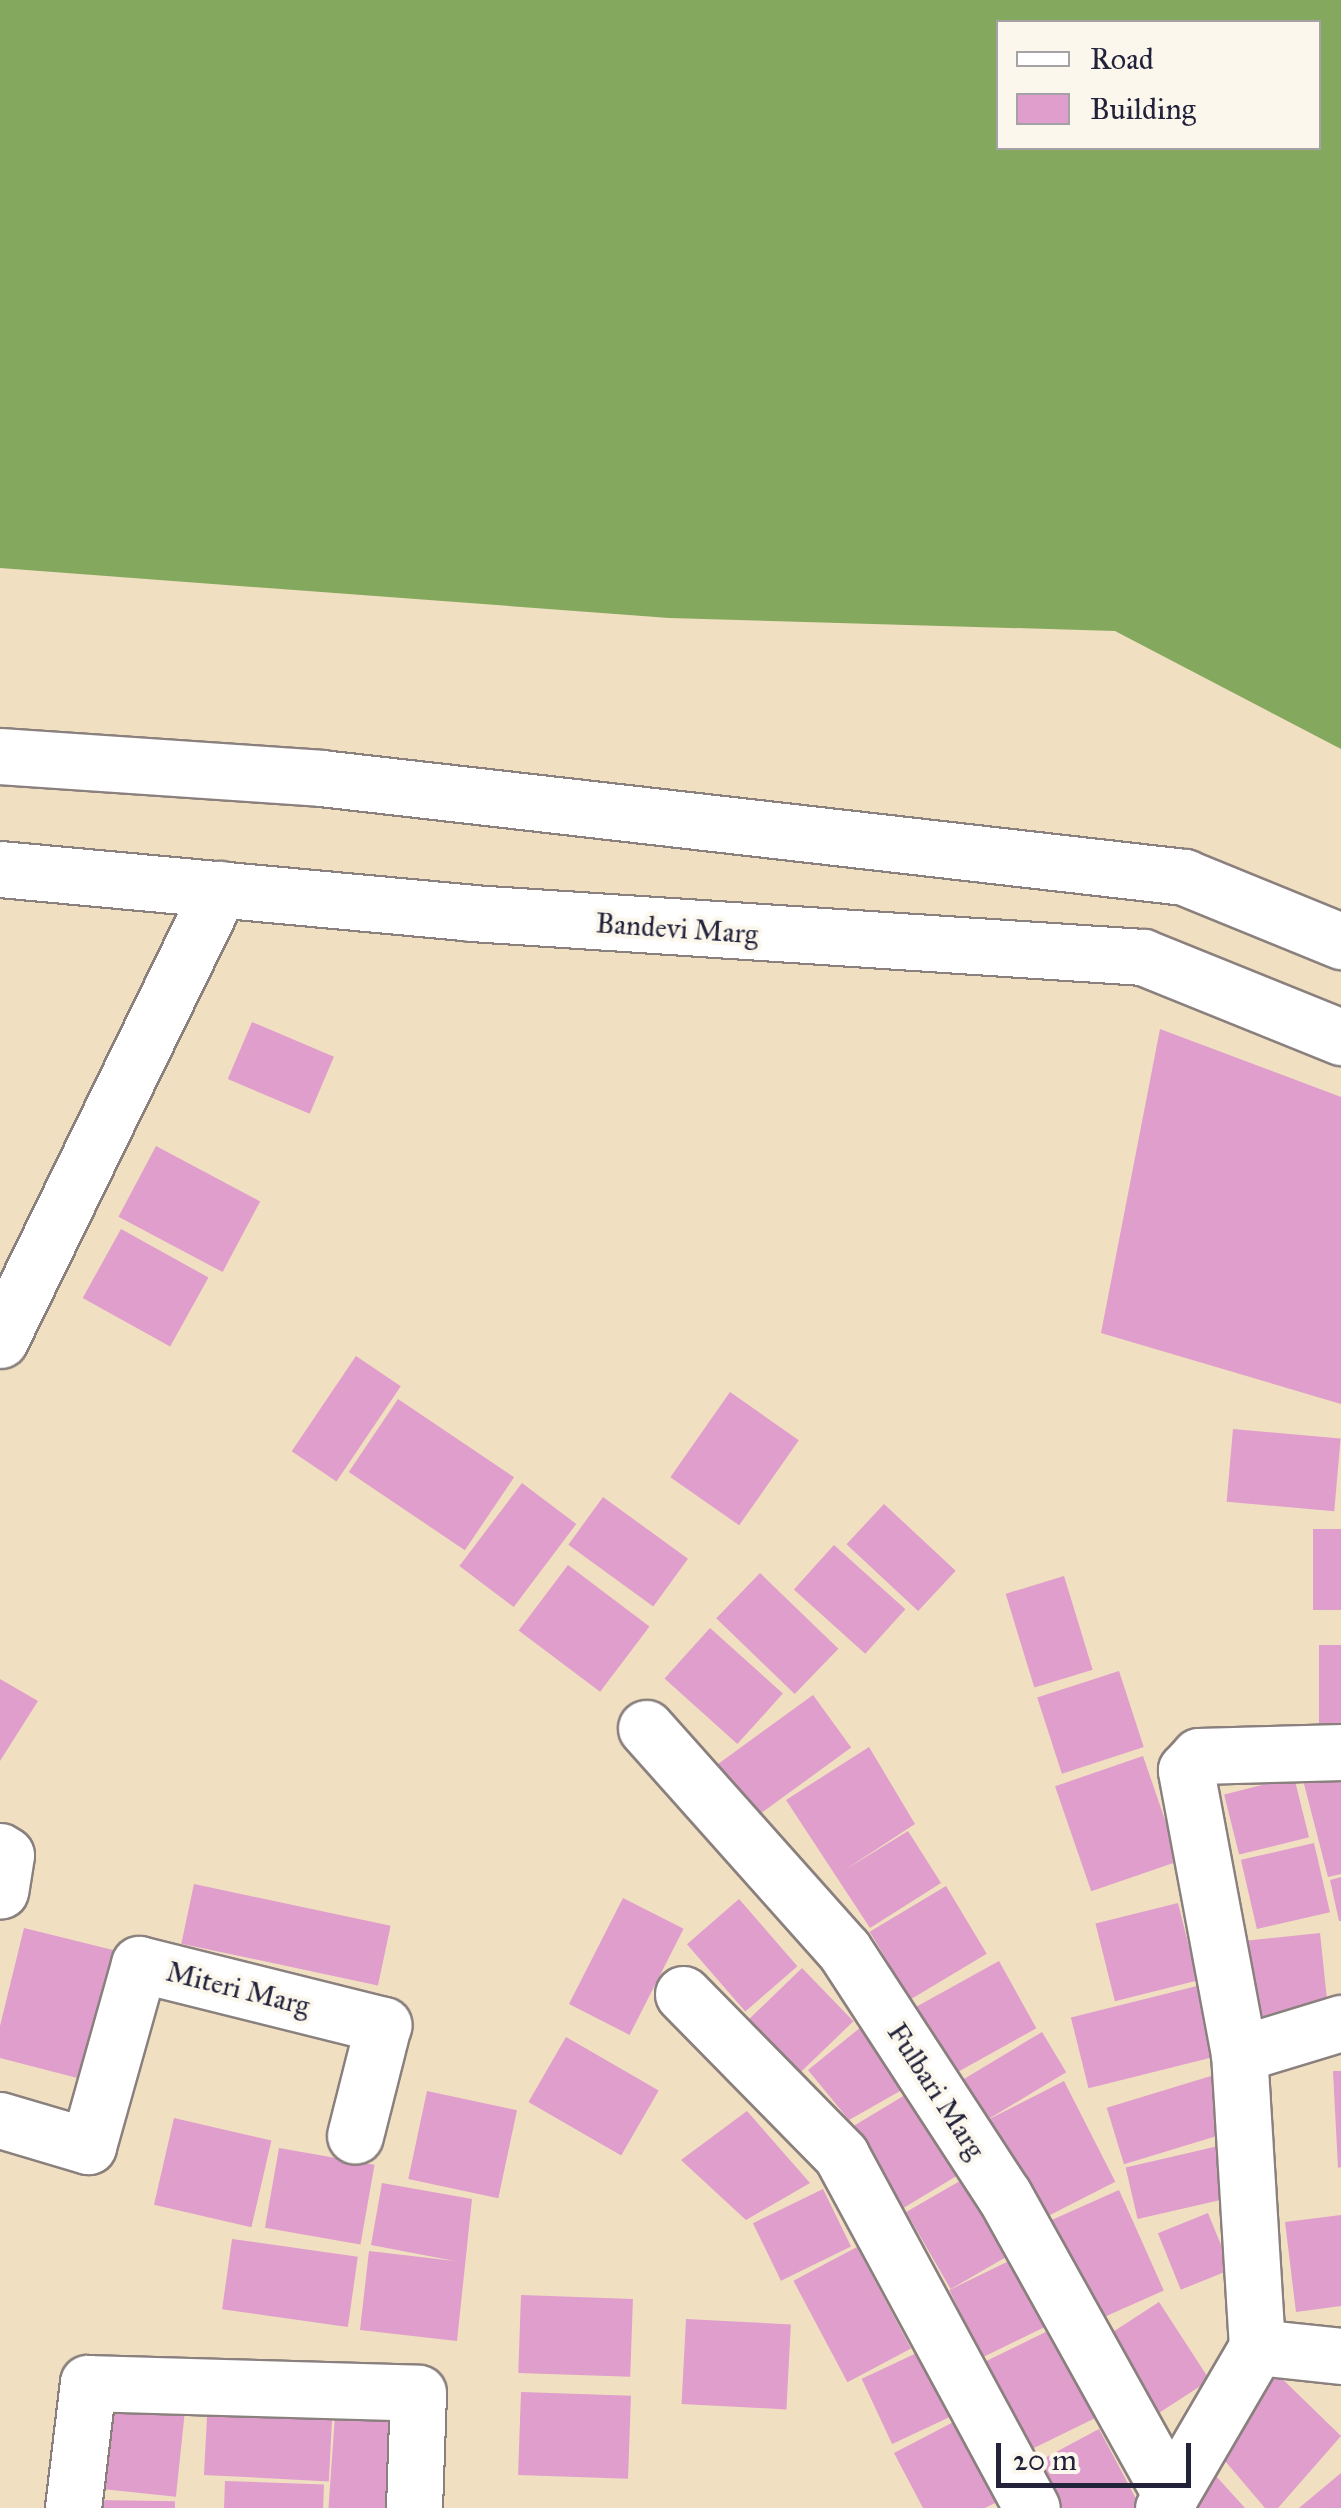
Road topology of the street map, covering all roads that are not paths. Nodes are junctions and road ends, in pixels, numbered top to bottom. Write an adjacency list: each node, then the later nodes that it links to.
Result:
1 (0, 756): 4 (street)
2 (0, 869): 3 (street, Bandevi Marg)
3 (220, 889): 5 (street, Bandevi Marg); 6 (street)
4 (1341, 941)
5 (1341, 1037)
6 (0, 1340)
7 (646, 1728): 18 (street, Fulbari Marg)
8 (1341, 1752): 13 (street)
9 (0, 1851): 10 (street)
10 (0, 1891)
11 (683, 1994): 21 (street)
12 (1341, 2023): 13 (street)
13 (1239, 2054): 16 (street)
14 (0, 2120): 15 (street, Miteri Marg)
15 (355, 2136)
16 (1257, 2348): 17 (street); 18 (street, Fulbari Marg)
17 (1341, 2356)
18 (1167, 2502)
19 (73, 2508): 20 (street)
20 (414, 2508)
21 (1032, 2508)

